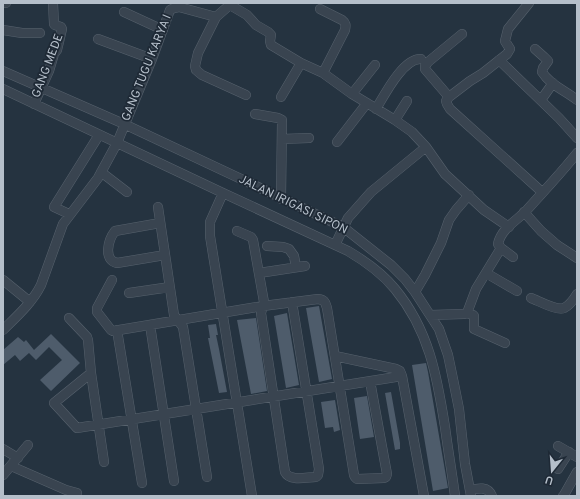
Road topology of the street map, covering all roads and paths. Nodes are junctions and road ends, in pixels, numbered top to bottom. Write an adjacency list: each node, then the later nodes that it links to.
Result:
1 (53, 3): 26 (street, GANG MEDE)
2 (529, 3): 17 (street)
3 (231, 4): 8 (street); 18 (street)
4 (190, 6): 5 (street, GANG TUGU KARYA I); 8 (street, GANG TUGU KARYA I)
5 (169, 7): 10 (street, GANG TUGU KARYA I)
6 (320, 9): 21 (street)
7 (124, 12): 10 (street)
8 (216, 17): 25 (street)
9 (3, 30): 11 (street)
10 (163, 30): 15 (street, GANG TUGU KARYA I)
11 (40, 33)
12 (462, 34): 28 (street)
13 (98, 39): 15 (street)
14 (535, 49): 22 (street)
15 (152, 59): 36 (street, GANG TUGU KARYA I)
16 (421, 59): 33 (street)
17 (499, 60): 28 (street); 29 (street)
18 (301, 63): 21 (street); 27 (street)
19 (375, 65): 24 (street)
20 (3, 71): 26 (street, JALAN IRIGASI SIPON)
21 (323, 73): 24 (street)
22 (553, 83): 29 (street); 30 (street)
23 (3, 89): 26 (street, JALAN IRIGASI SIPON)
24 (352, 94): 32 (street)
25 (246, 95)
26 (38, 96): 36 (street, JALAN IRIGASI SIPON); 37 (street, JALAN IRIGASI SIPON)
27 (282, 97)
28 (448, 97): 47 (street)
29 (541, 100): 39 (street)
30 (577, 100)
31 (407, 101): 35 (street)
32 (367, 103): 33 (street); 42 (street)
33 (376, 109): 35 (street)
34 (255, 114): 40 (street)
35 (395, 120): 43 (street)
36 (124, 126): 41 (street, GANG TUGU KARYA I); 50 (street, JALAN IRIGASI SIPON)
37 (99, 134): 41 (street, JALAN IRIGASI SIPON); 53 (street)
38 (309, 138): 40 (street)
39 (577, 138)
40 (282, 139): 50 (street)
41 (117, 142): 45 (street, GANG TUGU KARYA I); 48 (street, JALAN IRIGASI SIPON)
42 (338, 142)
43 (426, 147): 49 (street); 56 (street)
44 (577, 153): 47 (street)
45 (101, 172): 46 (street); 53 (street, GANG TUGU KARYA I)
46 (127, 192)
47 (542, 192): 52 (street)
48 (223, 193): 58 (street, JALAN IRIGASI SIPON); 79 (street)
49 (468, 195): 55 (street); 72 (street)
50 (282, 199): 56 (street, JALAN IRIGASI SIPON)
51 (158, 207): 54 (street)
52 (524, 212): 55 (street); 63 (street)
53 (69, 214): 76 (street, GANG TUGU KARYA I)
54 (160, 223): 61 (street); 61 (street)
55 (509, 227): 60 (street)
56 (343, 228): 58 (street); 68 (street, JALAN IRIGASI SIPON)
57 (238, 231): 64 (street)
58 (336, 244): 70 (street, JALAN IRIGASI SIPON)
59 (267, 246): 64 (street)
60 (501, 248): 62 (street); 65 (street)
61 (165, 255): 69 (street)
62 (514, 257)
63 (577, 258)
64 (259, 273): 78 (street)
65 (486, 273): 71 (street); 80 (street)
66 (3, 280): 76 (street)
67 (112, 280): 86 (street)
68 (405, 280): 70 (street); 72 (street, JALAN IRIGASI SIPON)
69 (170, 287): 73 (street); 83 (street)
70 (395, 288): 118 (street, JALAN IRIGASI SIPON)
71 (516, 291)
72 (415, 292): 81 (street, JALAN IRIGASI SIPON)
73 (129, 293)
74 (577, 294): 75 (street)
75 (531, 298)
76 (30, 302): 85 (street, GANG TUGU KARYA I)
77 (292, 302): 78 (street); 88 (street); 93 (street)
78 (263, 306): 79 (street); 94 (street)
79 (222, 313): 83 (street); 95 (street)
80 (467, 313): 81 (street); 87 (street)
81 (430, 315): 115 (street, JALAN IRIGASI SIPON)
82 (69, 318): 89 (street)
83 (178, 320): 84 (street); 96 (street)
84 (150, 325): 86 (street); 97 (street)
85 (3, 330)
86 (117, 330): 98 (street)
87 (505, 343)
88 (335, 356): 90 (street); 92 (street)
89 (91, 373): 99 (street); 99 (street)
90 (402, 376): 91 (street); 117 (street)
91 (370, 381): 92 (street); 92 (street)
92 (340, 386): 93 (street)
93 (306, 391): 94 (street); 94 (street)
94 (274, 396): 95 (street)
95 (237, 402): 96 (street); 116 (street)
96 (196, 409): 97 (street); 111 (street)
97 (164, 414): 98 (street); 112 (street)
98 (131, 420): 99 (street); 113 (street)
99 (98, 425): 106 (street)
100 (28, 445): 105 (street)
101 (558, 446): 103 (street)
102 (3, 449): 105 (street)
103 (569, 452): 104 (street); 108 (street)
104 (577, 457)
105 (18, 458): 107 (street)
106 (104, 462)
107 (11, 466): 110 (street); 114 (street)
108 (558, 469)
109 (577, 472): 120 (street)
110 (3, 475)
111 (207, 477)
112 (174, 480)
113 (142, 483)
114 (77, 493)
115 (470, 493): 119 (street)
116 (252, 496)
117 (424, 496)
118 (455, 496)
119 (492, 496)
120 (562, 496)

